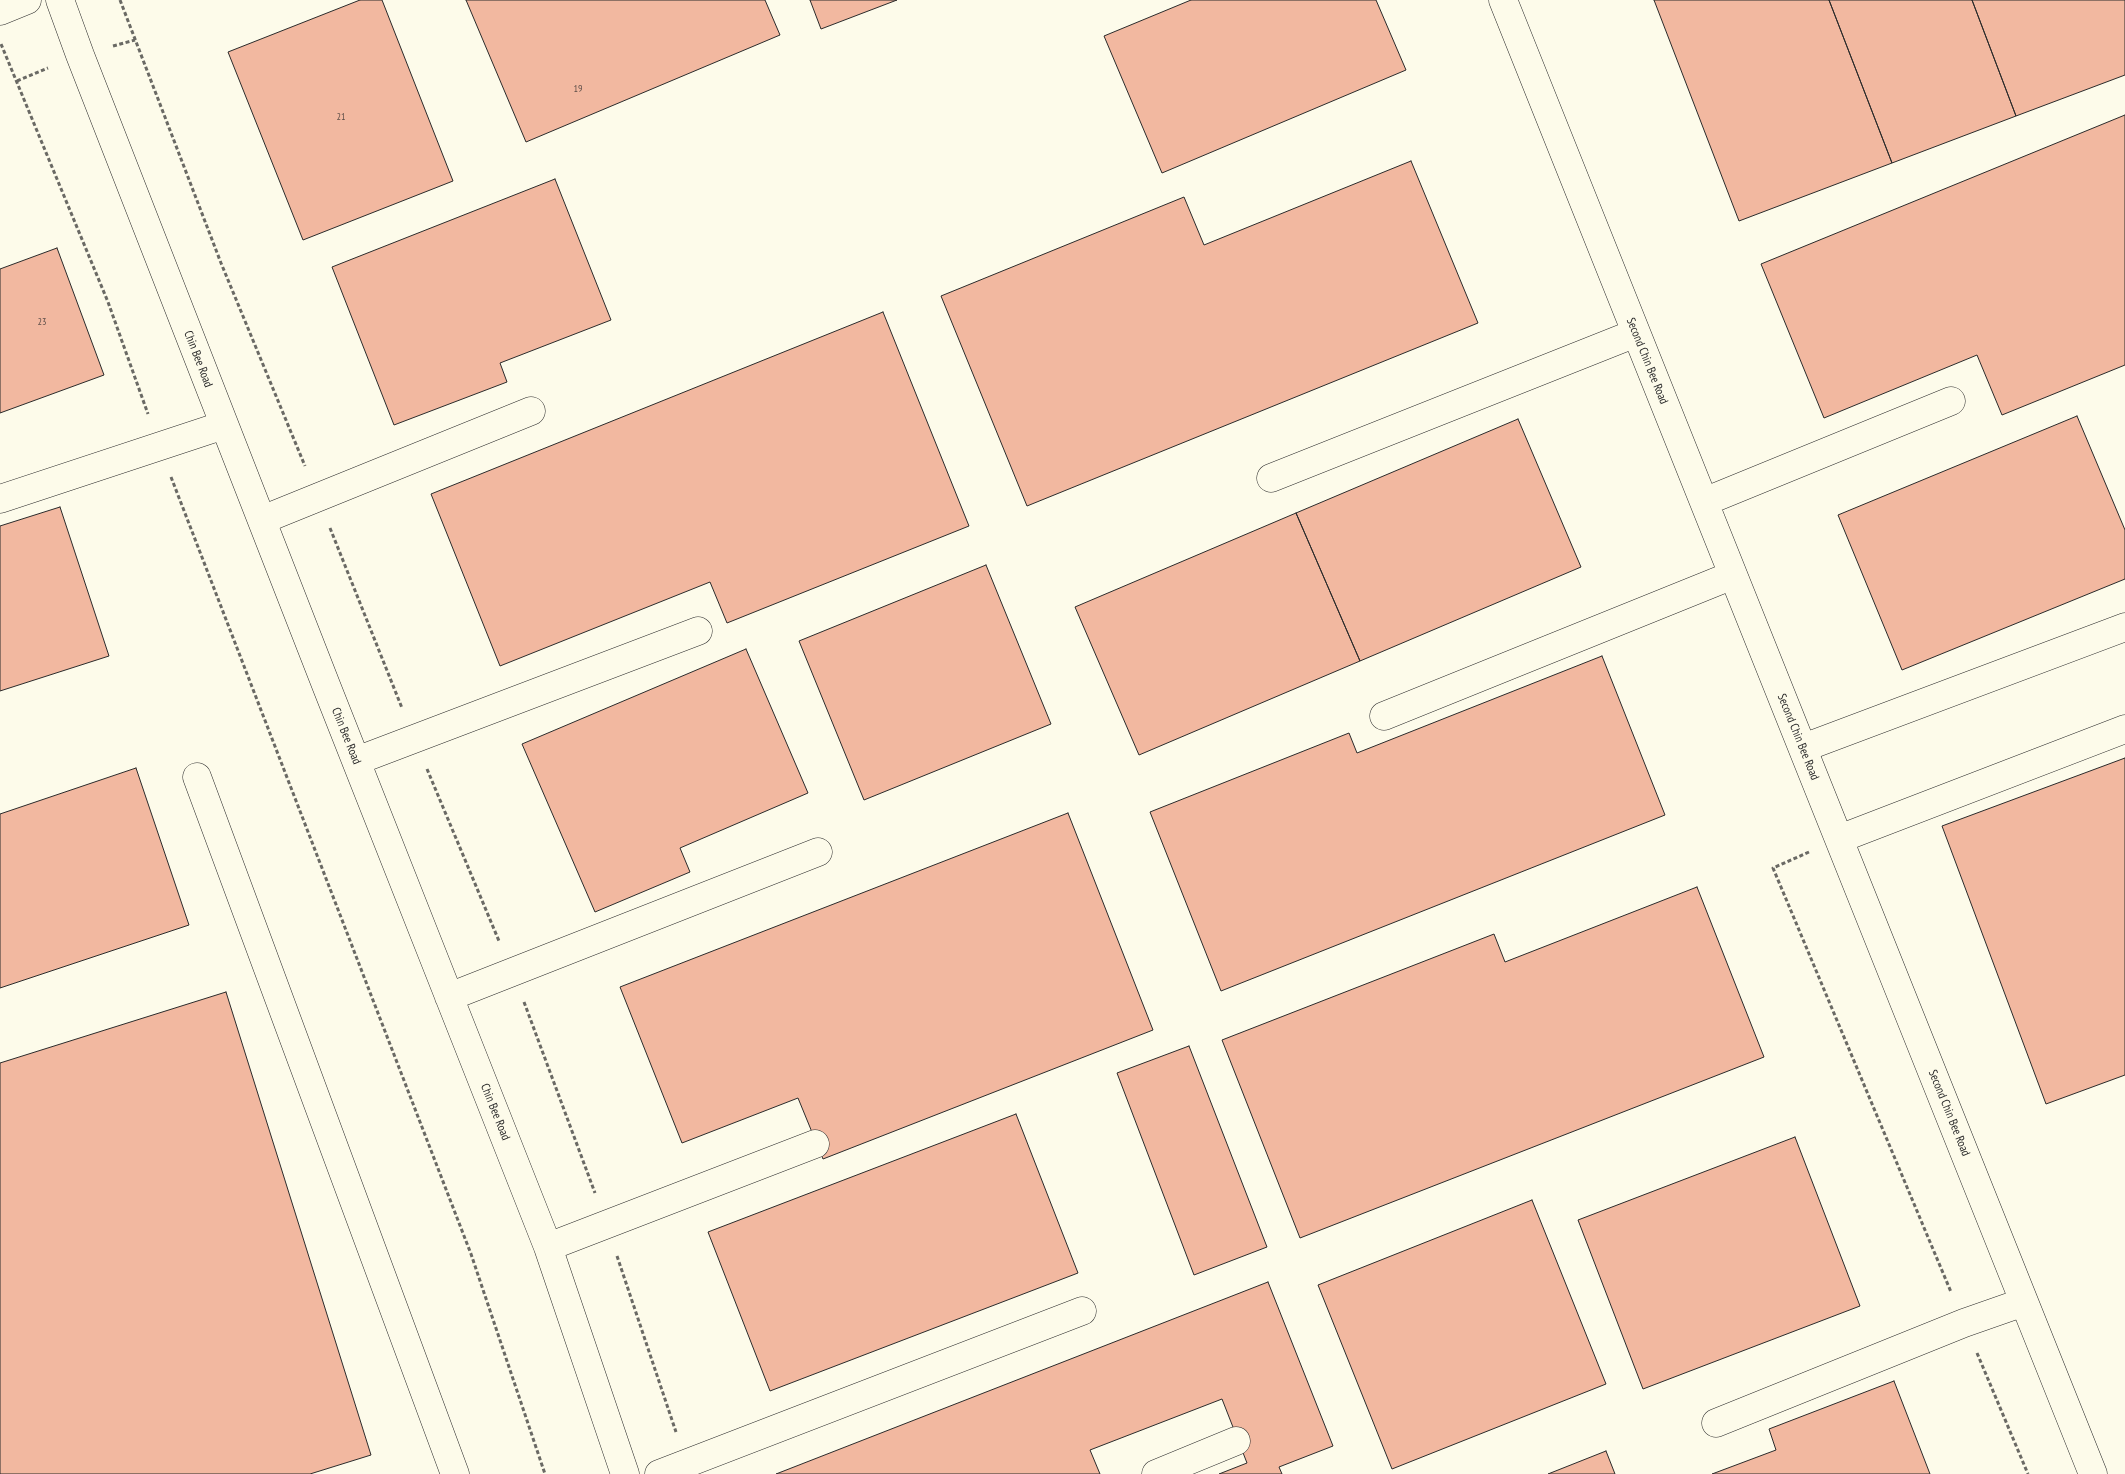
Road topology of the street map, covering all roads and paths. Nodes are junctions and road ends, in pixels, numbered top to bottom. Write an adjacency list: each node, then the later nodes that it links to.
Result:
1 (27, 0): 4 (street)
2 (60, 0): 9 (street, Chin Bee Road)
3 (1503, 0): 6 (street, Second Chin Bee Road)
4 (0, 10)
5 (0, 41): 10 (path)
6 (1636, 333): 11 (street); 13 (street, Second Chin Bee Road)
7 (1951, 401): 13 (street)
8 (531, 411): 14 (street)
9 (224, 425): 10 (street); 14 (street, Chin Bee Road)
10 (160, 447): 12 (street); 34 (path)
11 (1271, 478)
12 (0, 499)
13 (1704, 502): 15 (street, Second Chin Bee Road)
14 (262, 520): 21 (street, Chin Bee Road)
15 (1733, 575): 18 (street); 20 (street, Second Chin Bee Road)
16 (2125, 627): 20 (street)
17 (698, 631): 21 (street)
18 (1384, 716)
19 (2125, 729): 23 (street)
20 (1803, 748): 23 (street, Second Chin Bee Road)
21 (356, 761): 25 (street, Chin Bee Road)
22 (197, 777): 33 (street)
23 (1839, 839): 28 (street, Second Chin Bee Road); 30 (path)
24 (818, 852): 25 (street)
25 (449, 997): 27 (street, Chin Bee Road)
26 (815, 1144): 27 (street)
27 (548, 1247): 35 (street, Chin Bee Road)
28 (2024, 1302): 30 (street); 39 (street, Second Chin Bee Road)
29 (1082, 1311): 36 (street)
30 (1964, 1323): 31 (street); 38 (path)
31 (1716, 1423)
32 (1236, 1441): 37 (street)
33 (455, 1474)
34 (545, 1474)
35 (624, 1474)
36 (659, 1474)
37 (1156, 1474)
38 (2028, 1474)
39 (2093, 1474)

